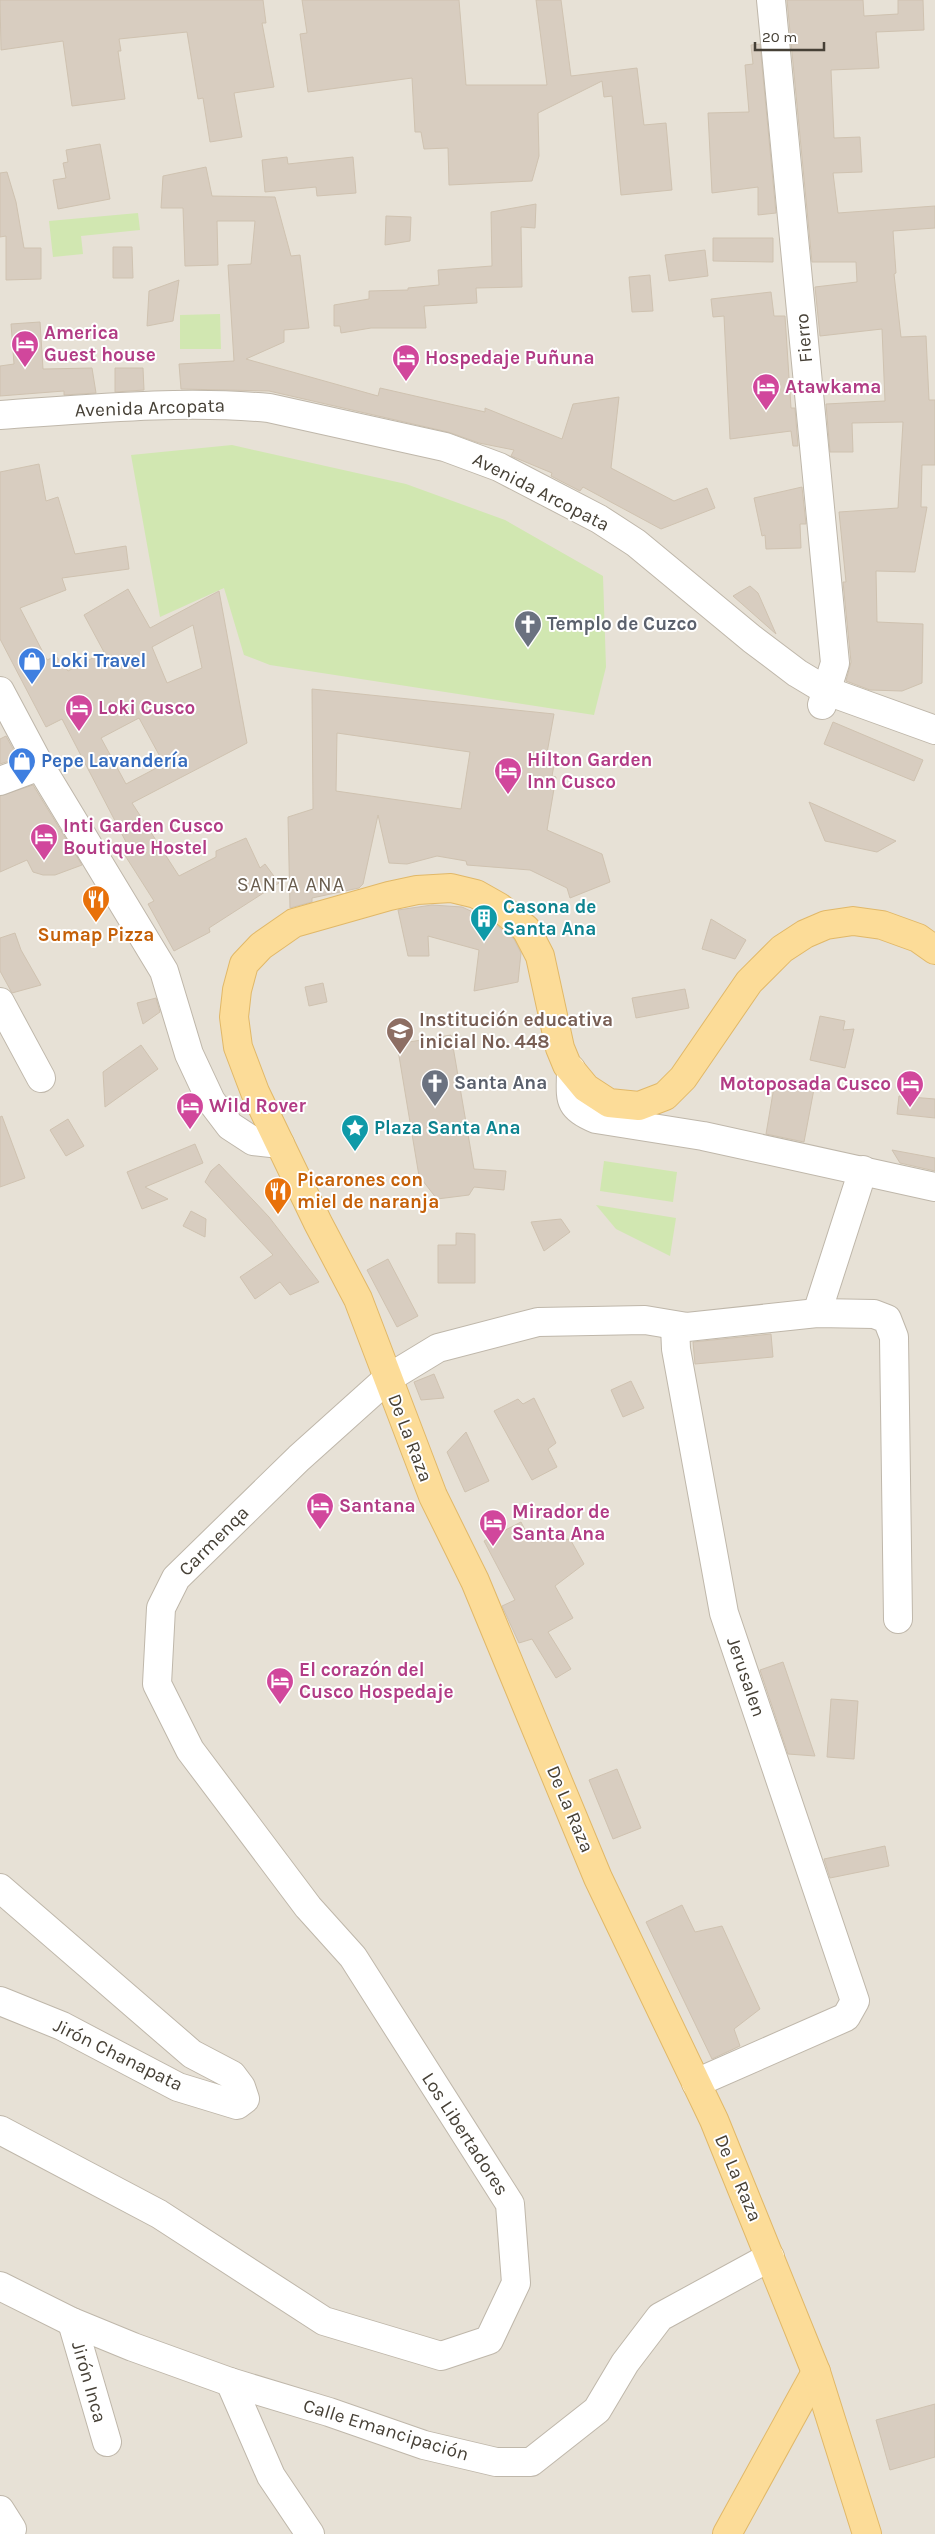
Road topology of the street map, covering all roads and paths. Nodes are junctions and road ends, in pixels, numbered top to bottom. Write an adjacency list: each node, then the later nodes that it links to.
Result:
1 (772, 0): 5 (street, Fierro)
2 (0, 415): 5 (street, Avenida Arcopata)
3 (0, 433): 5 (street, Avenida Arcopata)
4 (0, 691): 8 (street)
5 (824, 698): 6 (street, Avenida Arcopata); 7 (street, Avenida Arcopata)
6 (935, 730)
7 (935, 749)
8 (40, 766): 9 (street); 14 (street)
9 (0, 781)
10 (935, 950): 12 (main road, De La Raza)
11 (0, 1002): 13 (street)
12 (570, 1070): 14 (main road, De La Raza); 15 (street)
13 (41, 1078)
14 (280, 1144): 19 (main road, De La Raza)
15 (863, 1170): 16 (street); 17 (street)
16 (935, 1187)
17 (818, 1313): 18 (street, Carmenqa); 20 (street, Carmenqa)
18 (675, 1326): 19 (street, Carmenqa); 24 (street, Jerusalen)
19 (387, 1380): 21 (street, Carmenqa); 24 (main road, De La Raza)
20 (898, 1619)
21 (190, 1750): 25 (street, Los Libertadores)
22 (0, 1888): 23 (street, Jirón Chanapata)
23 (0, 2001)
24 (696, 2083): 26 (main road, De La Raza)
25 (0, 2130)
26 (770, 2257): 29 (main road, De La Raza); 30 (street, Calle Emancipación)
27 (0, 2286): 28 (street, Calle Emancipación)
28 (72, 2322): 30 (street, Calle Emancipación); 31 (street, Jirón Inca)
29 (816, 2372): 33 (main road); 34 (main road, De La Raza)
30 (230, 2382): 32 (street)
31 (107, 2442)
32 (310, 2534)
33 (727, 2534)
34 (867, 2534)

